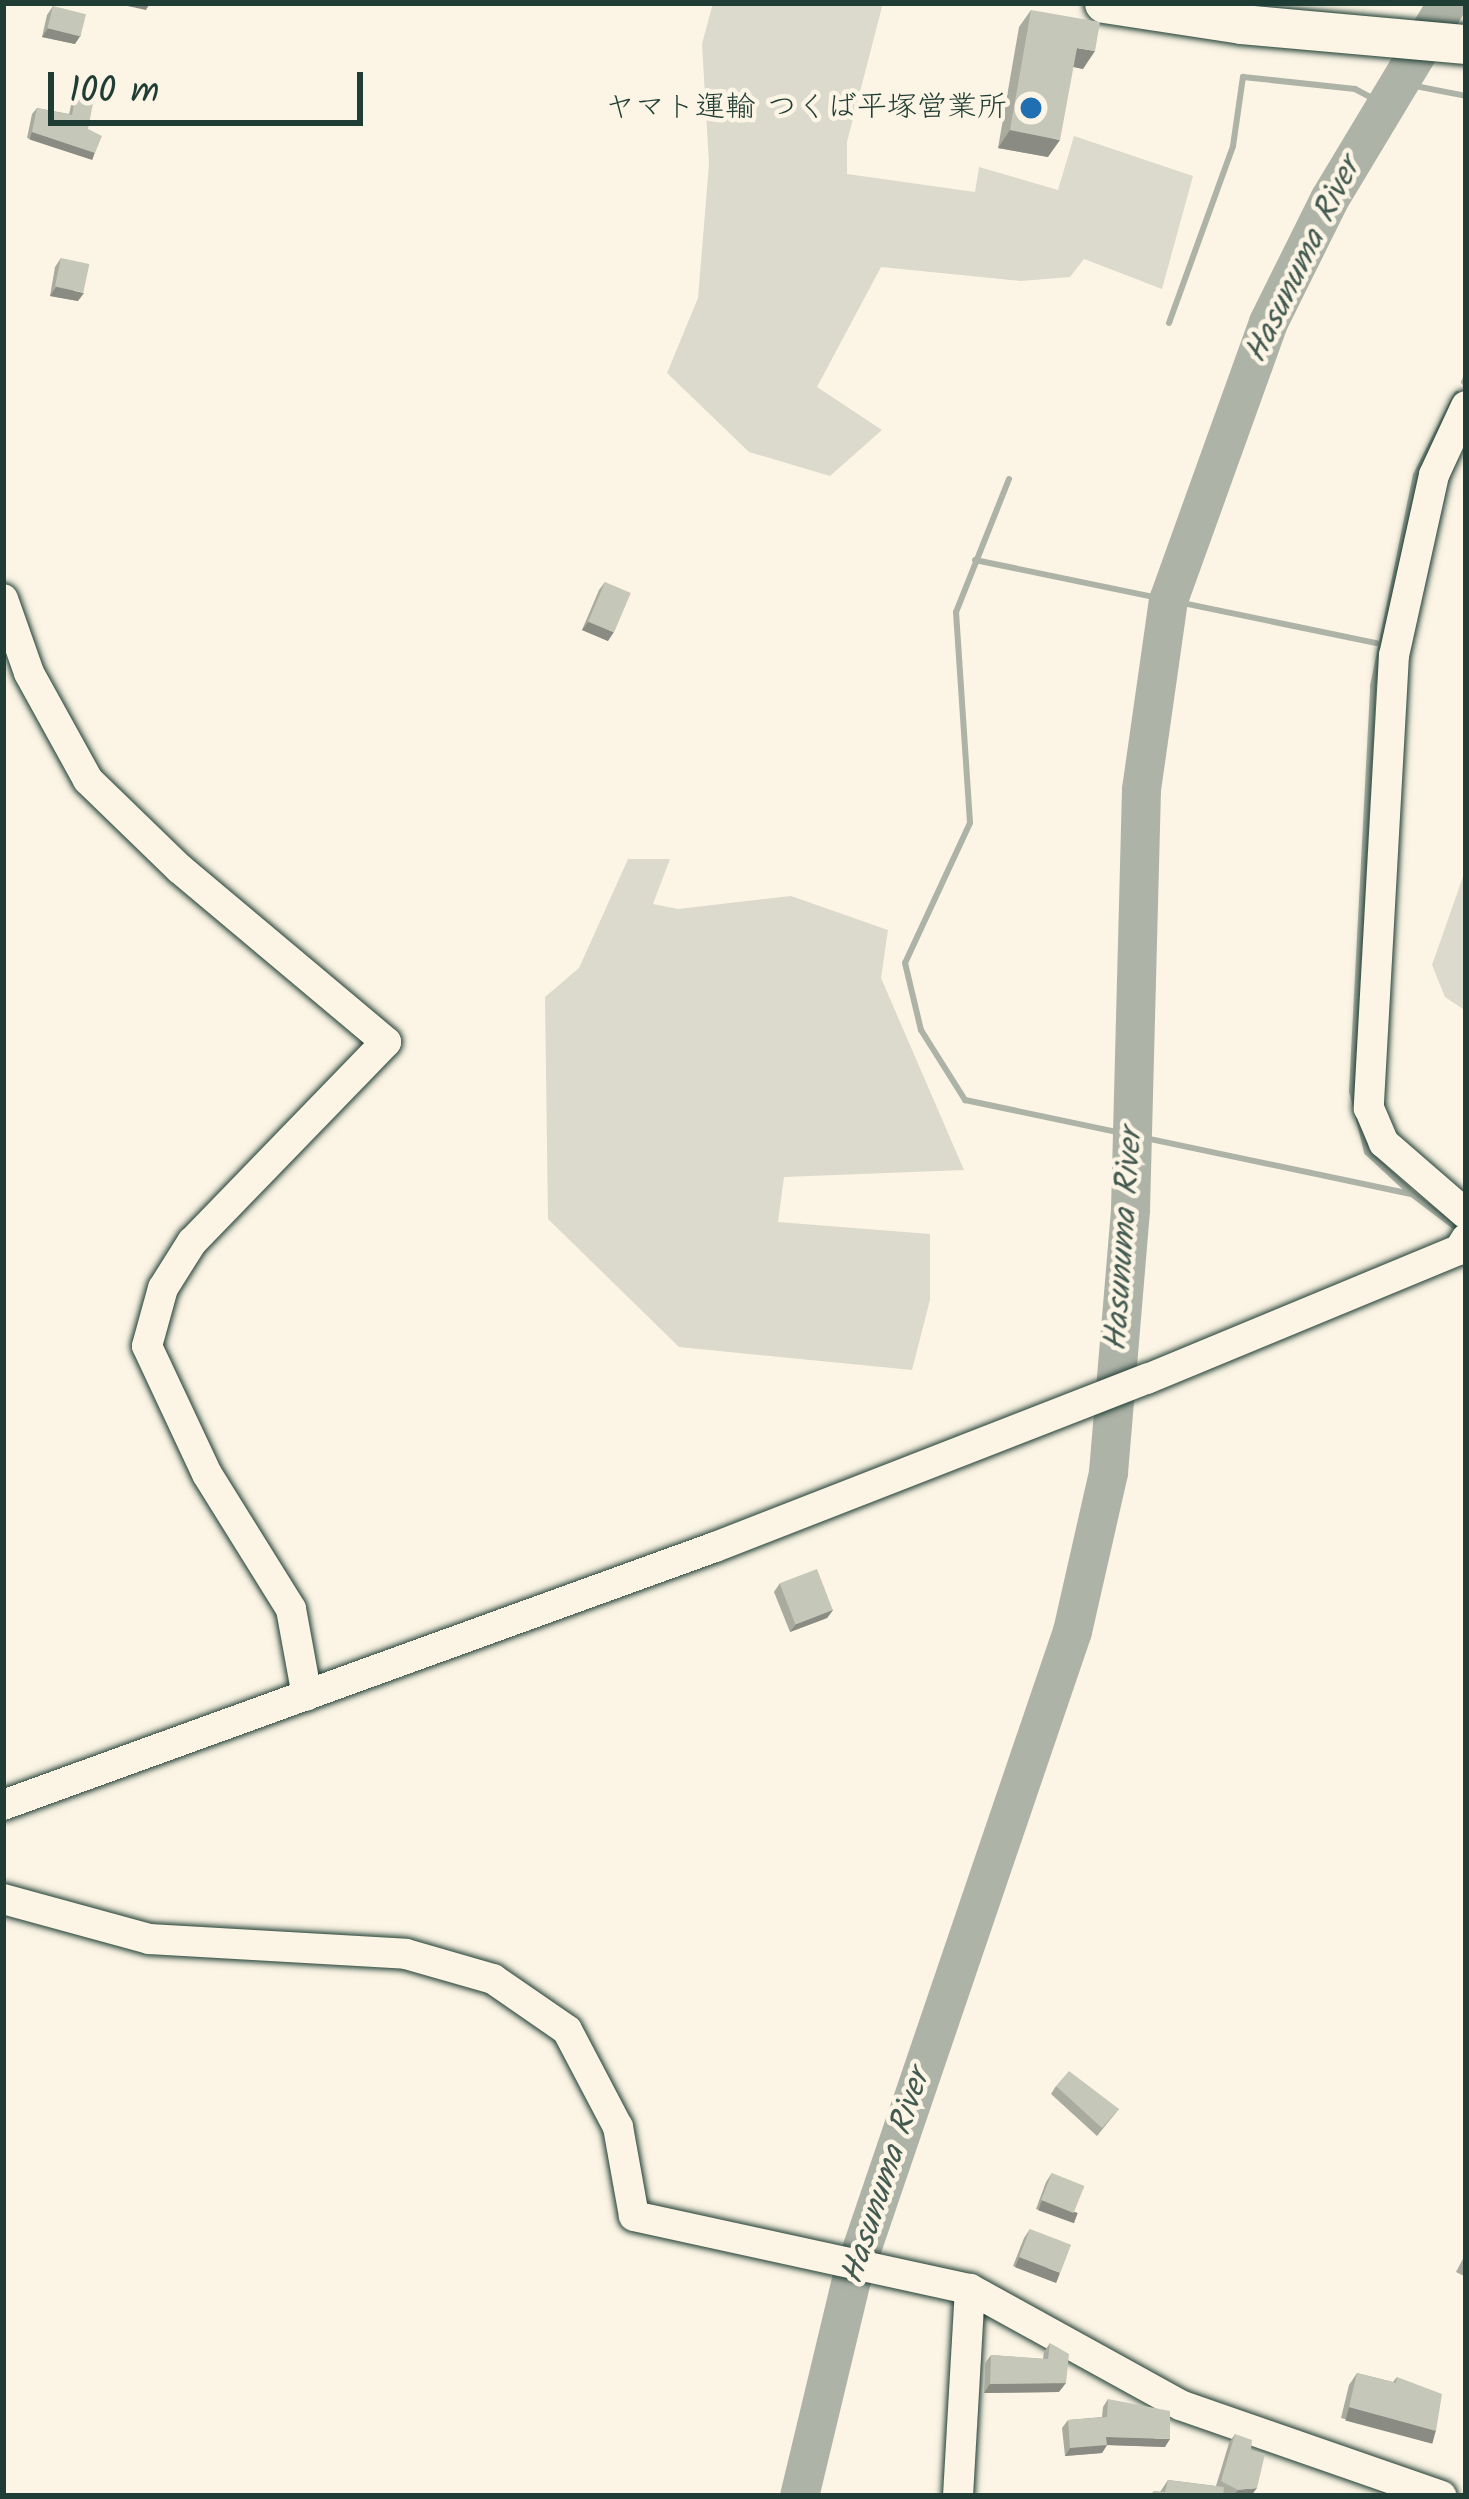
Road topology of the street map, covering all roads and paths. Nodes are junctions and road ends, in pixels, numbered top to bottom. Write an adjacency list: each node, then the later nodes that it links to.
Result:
1 (1104, 3): 2 (main road)
2 (1454, 43)
3 (1466, 406): 5 (street)
4 (3, 598): 7 (street)
5 (1466, 1214)
6 (1466, 1238): 7 (street)
7 (307, 1696): 8 (street)
8 (3, 1805)
9 (3, 1899): 10 (street)
10 (970, 2289): 11 (street); 12 (street)
11 (958, 2496)
12 (1442, 2496)

